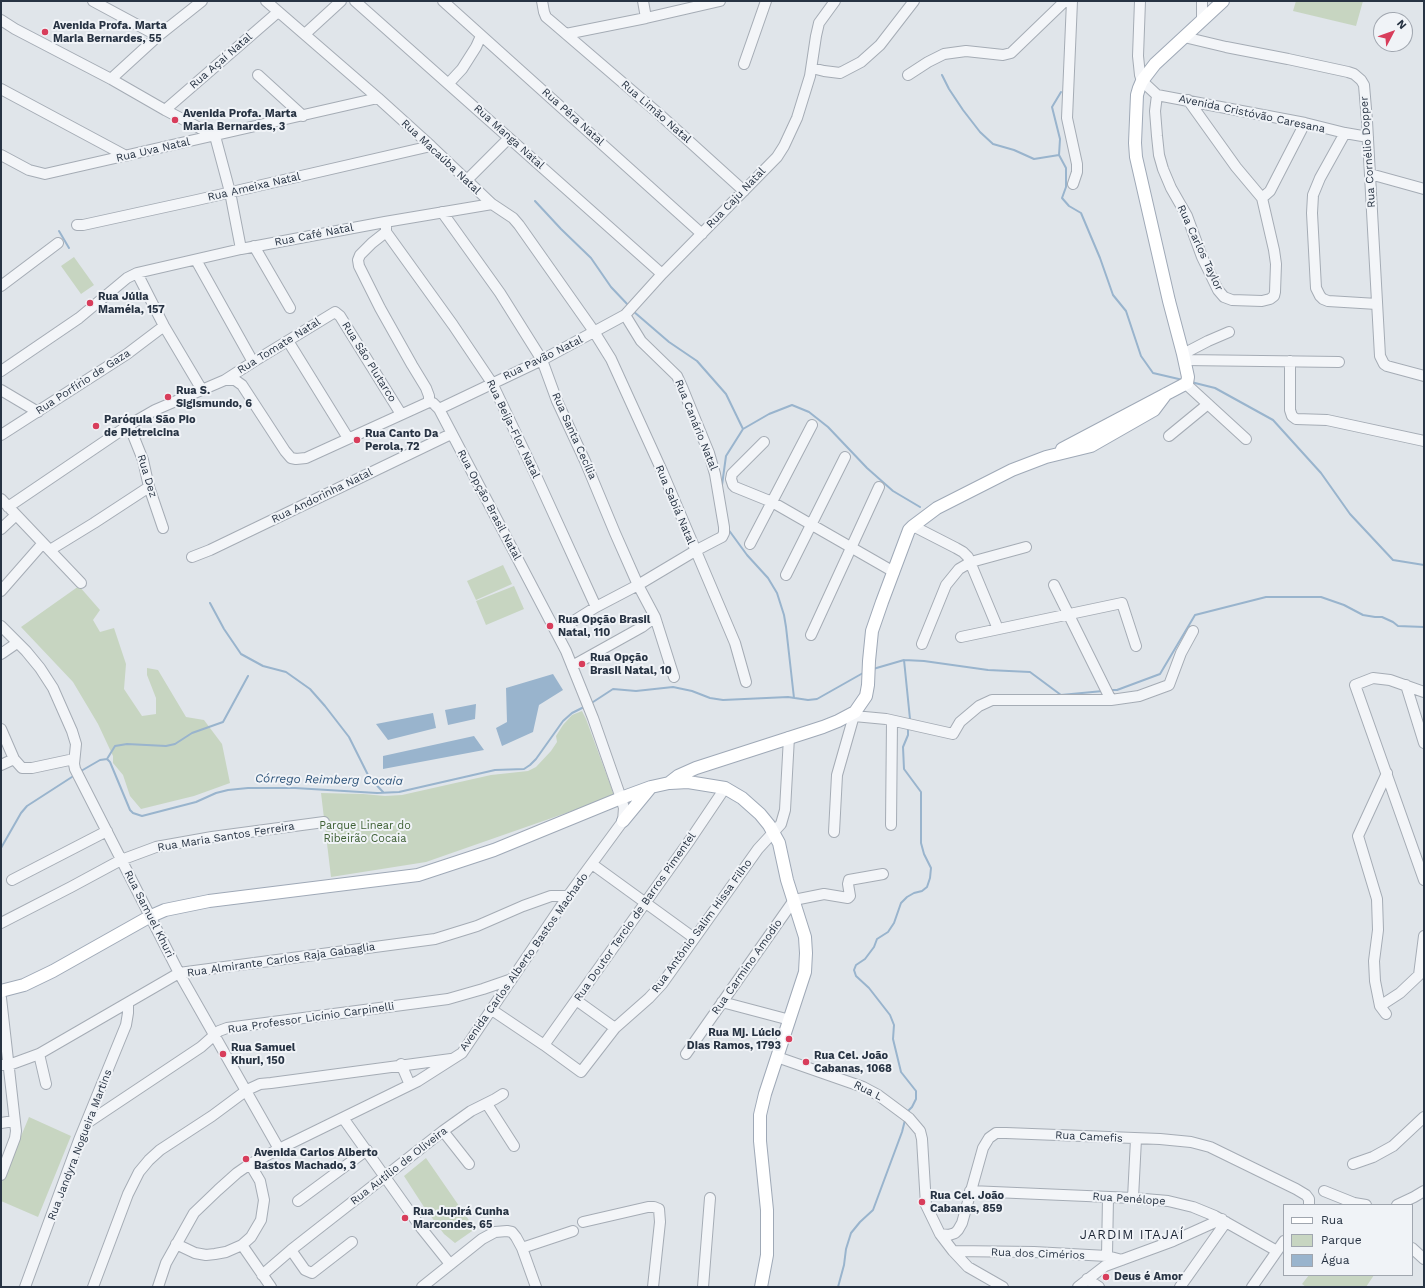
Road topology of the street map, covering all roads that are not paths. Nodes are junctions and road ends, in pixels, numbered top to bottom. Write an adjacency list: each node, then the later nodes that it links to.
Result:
1 (93, 1): 18 (street)
2 (202, 1): 25 (street)
3 (266, 1): 19 (street, Rua Macaúba Natal)
4 (341, 1): 23 (street)
5 (355, 1): 34 (street, Rua Manga Natal)
6 (542, 1): 24 (street, Rua Limão Natal)
7 (643, 1): 20 (street)
8 (720, 1): 20 (street)
9 (766, 1): 28 (street)
10 (835, 1): 29 (street, Rua Caju Natal)
11 (914, 1): 29 (street)
12 (1065, 1): 31 (street)
13 (1072, 1): 51 (street)
14 (1140, 1): 33 (street)
15 (1202, 1): 22 (street)
16 (1223, 1): 22 (main road)
17 (448, 3): 26 (street, Rua Pêra Natal)
18 (108, 4): 25 (street)
19 (278, 12): 23 (street, Rua Macaúba Natal); 39 (street, Rua Açaí Natal)
20 (646, 18): 24 (street)
21 (1, 20): 32 (street)
22 (1202, 20): 27 (main road)
23 (304, 34): 37 (street, Rua Macaúba Natal)
24 (566, 34): 53 (street, Rua Limão Natal)
25 (158, 36): 32 (street)
26 (481, 36): 34 (street); 60 (street, Rua Pêra Natal)
27 (1184, 37): 33 (main road); 44 (street, Rua Cornélio Dopper)
28 (744, 64)
29 (812, 68): 53 (street, Rua Caju Natal)
30 (258, 75): 40 (street)
31 (908, 76)
32 (111, 79): 39 (street)
33 (1142, 81): 36 (street); 76 (main road)
34 (449, 83): 45 (street, Rua Manga Natal)
35 (1, 89): 48 (street)
36 (1157, 95): 38 (street, Avenida Cristóvão Caresana); 55 (street, Rua Carlos Taylor)
37 (378, 98): 40 (street, Rua Uva Natal); 46 (street, Rua Macaúba Natal)
38 (1188, 100): 41 (street, Avenida Cristóvão Caresana); 55 (street, Rua Carlos Taylor)
39 (165, 110): 43 (street)
40 (303, 116): 43 (street, Rua Uva Natal)
41 (1305, 123): 42 (street, Avenida Cristóvão Caresana); 55 (street)
42 (1345, 133): 44 (street, Avenida Cristóvão Caresana); 68 (street)
43 (215, 136): 48 (street, Rua Uva Natal); 54 (street)
44 (1368, 137): 49 (street, Rua Cornélio Dopper)
45 (509, 138): 50 (street); 66 (street, Rua Manga Natal)
46 (431, 146): 50 (street, Rua Macaúba Natal); 54 (street, Rua Ameixa Natal)
47 (1, 154): 48 (street, Rua Uva Natal)
48 (126, 156)
49 (1370, 174): 52 (street); 68 (street, Rua Cornélio Dopper)
50 (467, 180): 56 (street, Rua Macaúba Natal)
51 (1073, 184)
52 (1424, 188)
53 (744, 191): 60 (street, Rua Caju Natal)
54 (230, 192): 58 (street, Rua Ameixa Natal); 63 (street)
55 (1262, 198)
56 (492, 204): 57 (street, Rua Café Natal); 74 (street, Rua Macaúba Natal)
57 (442, 212): 59 (street, Rua Café Natal); 77 (street, Rua Santa Cecília)
58 (77, 225)
59 (386, 227): 62 (street, Rua Café Natal); 85 (street, Rua Beija-Flor Natal); 88 (street)
60 (702, 234): 66 (street, Rua Caju Natal)
61 (58, 243): 67 (street)
62 (254, 246): 63 (street, Rua Café Natal); 69 (street)
63 (241, 249): 64 (street, Rua Café Natal)
64 (196, 260): 65 (street, Rua Café Natal); 79 (street)
65 (137, 273): 72 (street); 81 (street, Rua Café Natal)
66 (662, 274): 71 (street, Rua Caju Natal)
67 (1, 286)
68 (1377, 304): 82 (street, Rua Cornélio Dopper)
69 (290, 308)
70 (334, 312): 75 (street, Rua Tomate Natal); 93 (street, Rua São Plutarco)
71 (628, 313): 74 (street, Rua Pavão Natal); 119 (street, Rua Canário Natal)
72 (164, 326): 87 (street); 92 (street, Rua Porfírio de Gaza)
73 (1228, 332): 76 (street)
74 (594, 333): 77 (street, Rua Pavão Natal); 119 (street, Rua Sabiá Natal)
75 (288, 341): 79 (street, Rua Tomate Natal); 100 (street)
76 (1184, 357): 78 (street); 84 (main road)
77 (542, 360): 85 (street, Rua Pavão Natal); 125 (street, Rua Santa Cecília)
78 (1290, 361): 80 (street); 102 (street)
79 (253, 362): 83 (street, Rua Tomate Natal)
80 (1339, 362)
81 (1, 370)
82 (1424, 376)
83 (225, 380): 87 (street, Rua Tomate Natal); 100 (street)
84 (1187, 381): 90 (street); 112 (main road)
85 (492, 383): 91 (street, Rua Pavão Natal); 128 (street, Rua Beija-Flor Natal)
86 (1, 390): 89 (street)
87 (202, 390): 95 (street, Rua Tomate Natal)
88 (429, 402): 91 (street, Rua Opção Brasil Natal); 93 (street)
89 (22, 403): 92 (street); 94 (street)
90 (1208, 404): 99 (street); 101 (street)
91 (439, 409): 97 (street, Rua Opção Brasil Natal)
92 (38, 412): 94 (street, Rua Porfírio de Gaza)
93 (401, 414): 100 (street)
94 (22, 422): 98 (street, Rua Porfírio de Gaza)
95 (129, 425): 105 (street, Rua Dez); 109 (street, Rua Tomate Natal)
96 (812, 425): 108 (street)
97 (451, 434): 120 (street, Rua Andorinha Natal); 134 (street, Rua Opção Brasil Natal)
98 (1, 436)
99 (1169, 436)
100 (348, 438)
101 (1246, 439)
102 (1424, 441)
103 (764, 442): 108 (street)
104 (844, 457): 111 (street)
105 (149, 486): 113 (street, Rua Dez); 116 (street)
106 (879, 487): 117 (street)
107 (1, 499): 109 (street)
108 (772, 502): 111 (street); 115 (street)
109 (8, 507): 110 (street)
110 (16, 515): 114 (street); 116 (street)
111 (811, 524): 117 (street); 123 (street)
112 (912, 526): 121 (street); 122 (main road)
113 (163, 528)
114 (1, 529)
115 (750, 544)
116 (46, 547): 124 (street); 127 (street)
117 (851, 547): 122 (street); 135 (street)
118 (1026, 547): 121 (street)
119 (695, 551): 125 (street, Rua Canário Natal); 143 (street, Rua Sabiá Natal)
120 (192, 557)
121 (971, 562): 132 (street); 138 (street)
122 (894, 572): 147 (main road)
123 (786, 575)
124 (81, 583)
125 (638, 585): 128 (street, Rua Canário Natal); 130 (street, Rua Santa Cecília)
126 (1054, 585): 129 (street)
127 (1, 591)
128 (596, 607): 134 (street, Rua Canário Natal)
129 (1068, 614): 132 (street); 139 (street); 146 (street)
130 (655, 617): 141 (street); 142 (street, Rua Santa Cecília)
131 (1, 626): 137 (street)
132 (998, 629): 136 (street)
133 (1193, 631): 146 (street)
134 (556, 632): 141 (street, Rua Opção Brasil Natal)
135 (811, 635)
136 (961, 637)
137 (17, 643): 140 (street); 153 (street)
138 (922, 644)
139 (1136, 646)
140 (1, 654)
141 (572, 666): 159 (street, Rua Opção Brasil Natal)
142 (674, 676)
143 (746, 682)
144 (1406, 685): 145 (street); 151 (street); 155 (street)
145 (1424, 692)
146 (1107, 694): 148 (street)
147 (855, 714): 148 (street); 150 (main road); 165 (street)
148 (892, 721): 162 (street)
149 (1, 729): 152 (street)
150 (790, 738): 156 (main road); 164 (street, Rua Antônio Salim Hissa Filho)
151 (1424, 743)
152 (14, 759): 153 (street); 154 (street)
153 (74, 764): 163 (street, Rua Samuel Khuri)
154 (1, 765)
155 (1387, 773): 170 (street); 179 (street)
156 (669, 783): 157 (main road); 158 (main road)
157 (651, 787): 159 (main road); 160 (main road)
158 (725, 788): 164 (main road); 173 (street, Rua Doutor Tercio de Barros Pimentel)
159 (621, 798): 160 (street); 174 (main road)
160 (623, 821): 167 (street, Avenida Carlos Alberto Bastos Machado)
161 (324, 822): 166 (street, Rua Maria Santos Ferreira)
162 (891, 825)
163 (107, 831): 166 (street, Rua Samuel Khuri); 169 (street)
164 (774, 831): 172 (main road); 177 (street, Rua Antônio Salim Hissa Filho)
165 (834, 832)
166 (121, 860): 174 (street, Rua Samuel Khuri); 175 (street, Rua Maria Santos Ferreira)
167 (592, 864): 171 (street, Avenida Carlos Alberto Bastos Machado); 173 (street)
168 (883, 874): 172 (street)
169 (12, 880)
170 (1424, 880)
171 (568, 896): 178 (street, Rua Almirante Carlos Raja Gabaglia); 180 (street, Avenida Carlos Alberto Bastos Machado)
172 (794, 900): 185 (street, Rua Carmino Amodio); 187 (main road)
173 (644, 903): 177 (street); 183 (street, Rua Doutor Tercio de Barros Pimentel)
174 (149, 917): 178 (street, Rua Samuel Khuri); 181 (main road)
175 (1, 923)
176 (1424, 936): 179 (street)
177 (694, 938): 188 (street, Rua Antônio Salim Hissa Filho)
178 (179, 973): 184 (street, Rua Almirante Carlos Raja Gabaglia); 189 (street, Rua Samuel Khuri)
179 (1422, 978)
180 (512, 979): 186 (street, Avenida Carlos Alberto Bastos Machado); 189 (street, Rua Professor Licínio Carpinelli)
181 (1, 991)
182 (1, 998): 196 (street)
183 (576, 1000): 188 (street); 190 (street, Rua Doutor Tercio de Barros Pimentel)
184 (128, 1002): 191 (street, Rua Almirante Carlos Raja Gabaglia); 206 (street, Rua Jandyra Nogueira Martins)
185 (722, 1002): 187 (street); 192 (street, Rua Carmino Amodio)
186 (492, 1010): 190 (street); 194 (street, Avenida Carlos Alberto Bastos Machado)
187 (790, 1020): 193 (main road)
188 (615, 1028): 190 (street, Rua Antônio Salim Hissa Filho)
189 (215, 1035): 199 (street, Rua Samuel Khuri); 206 (street, Rua Professor Licínio Carpinelli)
190 (544, 1045)
191 (39, 1054): 196 (street, Rua Almirante Carlos Raja Gabaglia); 197 (street)
192 (686, 1054)
193 (777, 1057): 230 (street, Rua L); 254 (main road)
194 (455, 1058): 195 (street); 198 (street, Avenida Carlos Alberto Bastos Machado)
195 (402, 1064): 198 (street); 199 (street)
196 (5, 1065): 204 (street)
197 (46, 1084)
198 (410, 1085): 203 (street, Avenida Carlos Alberto Bastos Machado)
199 (247, 1090): 210 (street, Rua Samuel Khuri); 247 (street)
200 (503, 1094): 201 (street, Rua Autílio de Oliveira)
201 (487, 1104): 207 (street, Rua Autílio de Oliveira); 209 (street)
202 (1424, 1117): 214 (street)
203 (344, 1118): 210 (street, Avenida Carlos Alberto Bastos Machado); 211 (street)
204 (14, 1121): 205 (street); 215 (street)
205 (1, 1123)
206 (87, 1123): 246 (street, Rua Jandyra Nogueira Martins)
207 (443, 1130): 213 (street); 216 (street, Rua Autílio de Oliveira)
208 (1136, 1139): 217 (street, Rua Camefis); 222 (street); 224 (street, Rua Camefis)
209 (514, 1146)
210 (280, 1149): 212 (street, Avenida Carlos Alberto Bastos Machado)
211 (367, 1150): 216 (street); 223 (street)
212 (250, 1164): 233 (street, Avenida Carlos Alberto Bastos Machado); 234 (street)
213 (469, 1164)
214 (1353, 1164)
215 (1, 1175)
216 (385, 1176): 237 (street, Rua Autílio de Oliveira); 243 (street)
217 (970, 1191): 220 (street, Rua Penélope); 230 (street, Rua Camefis)
218 (1324, 1191): 225 (street)
219 (1424, 1191): 226 (street)
220 (1108, 1197): 222 (street, Rua Penélope); 240 (street)
221 (710, 1198): 253 (street)
222 (1133, 1198): 227 (street, Rua Penélope)
223 (298, 1201)
224 (1309, 1204)
225 (1360, 1204)
226 (1399, 1204)
227 (1224, 1220): 239 (street, Rua Penélope); 241 (street); 258 (street)
228 (583, 1222): 252 (street)
229 (573, 1231): 235 (street)
230 (940, 1234): 238 (street, Rua L)
231 (352, 1242): 237 (street)
232 (1283, 1242): 239 (street)
233 (176, 1244): 234 (street); 248 (street, Avenida Carlos Alberto Bastos Machado)
234 (242, 1245): 244 (street)
235 (522, 1248): 243 (street); 251 (street)
236 (1413, 1249): 242 (street)
237 (291, 1250): 244 (street, Rua Autílio de Oliveira)
238 (953, 1251): 240 (street, Rua dos Cimérios); 255 (street, Rua L)
239 (1277, 1251): 259 (street)
240 (1107, 1256): 241 (street, Rua dos Cimérios)
241 (1122, 1260): 245 (street)
242 (1424, 1260)
243 (450, 1264): 250 (street)
244 (262, 1275): 249 (street)
245 (1087, 1279): 256 (street); 257 (street)
246 (25, 1287)
247 (93, 1287)
248 (158, 1287)
249 (271, 1287)
250 (422, 1287)
251 (536, 1287)
252 (654, 1287)
253 (703, 1287)
254 (761, 1287)
255 (1003, 1287)
256 (1078, 1287)
257 (1099, 1287)
258 (1180, 1287)
259 (1252, 1287)

